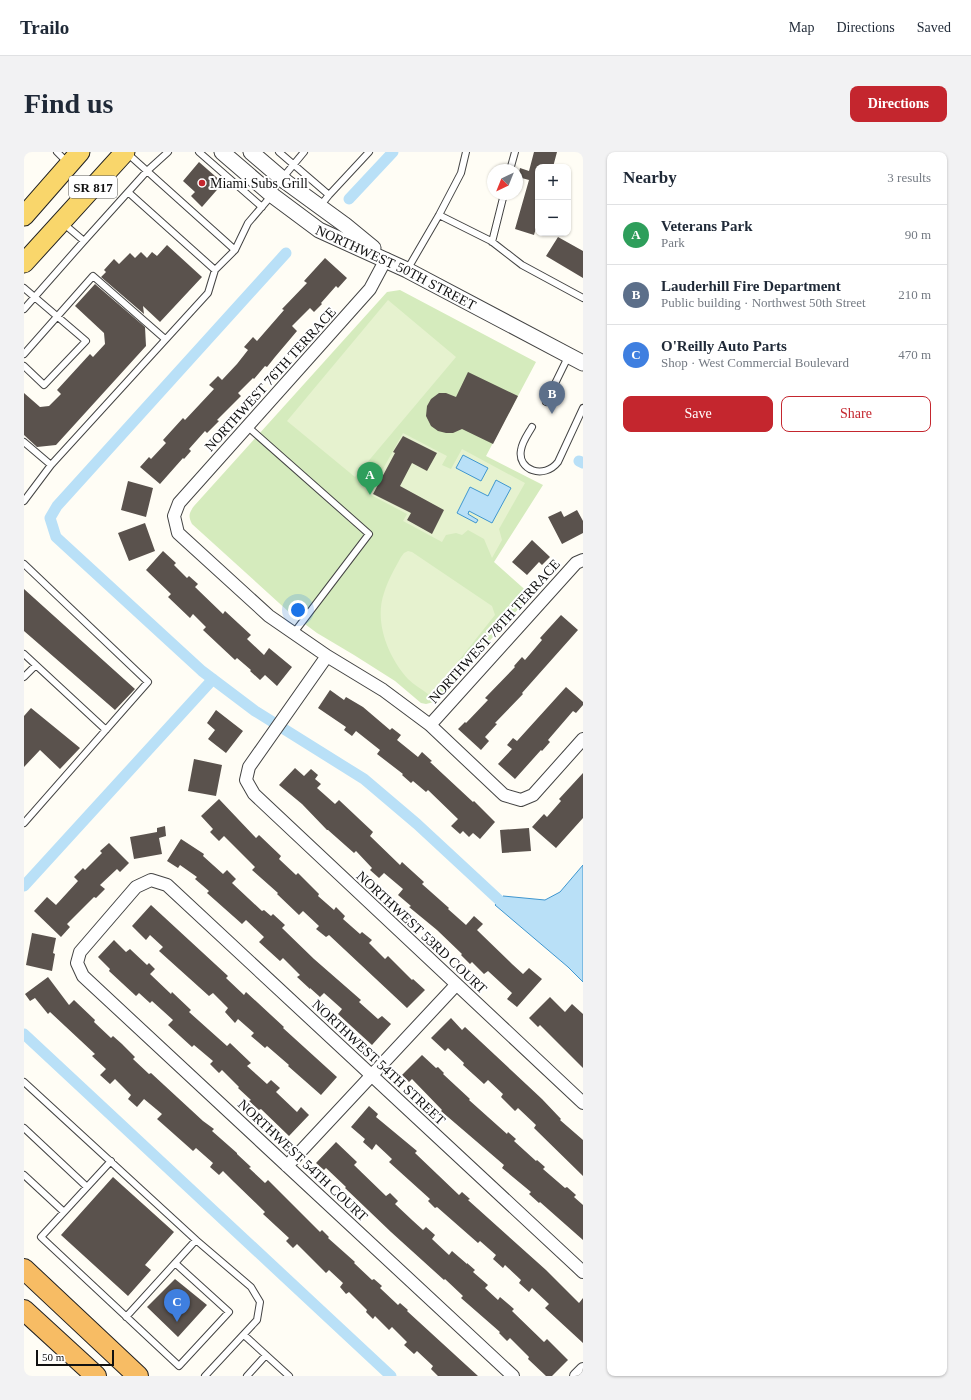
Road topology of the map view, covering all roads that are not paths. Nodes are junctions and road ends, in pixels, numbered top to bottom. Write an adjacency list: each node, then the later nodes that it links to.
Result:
1 (125, 152): 14 (lane); 23 (main road, SR 817)
2 (168, 152): 14 (lane)
3 (199, 152): 20 (lane)
4 (222, 152): 17 (street, NORTHWEST 50TH STREET)
5 (251, 152): 15 (street)
6 (279, 152): 13 (lane)
7 (304, 152): 13 (lane)
8 (369, 152): 19 (lane)
9 (466, 152): 21 (lane)
10 (514, 152): 12 (lane)
11 (69, 156): 22 (main road, SR 817)
12 (511, 164)
13 (294, 165): 15 (lane); 19 (lane)
14 (148, 171): 16 (lane); 26 (lane)
15 (282, 179): 17 (lane); 19 (street)
16 (128, 192): 24 (lane); 29 (lane)
17 (271, 194): 20 (lane); 27 (street, NORTHWEST 50TH STREET)
18 (502, 200): 25 (lane)
19 (324, 201): 27 (street)
20 (262, 207): 26 (lane)
21 (439, 215): 25 (lane); 30 (lane)
22 (24, 216)
23 (61, 222): 24 (lane); 28 (main road, SR 817)
24 (84, 241): 32 (lane)
25 (492, 242): 33 (lane)
26 (235, 250): 29 (lane)
27 (386, 259): 30 (street, NORTHWEST 50TH STREET); 43 (street, NORTHWEST 76TH TERRACE)
28 (24, 263)
29 (215, 270): 36 (lane)
30 (407, 270): 38 (street, NORTHWEST 50TH STREET)
31 (24, 288): 32 (lane)
32 (34, 297): 34 (lane); 35 (lane)
33 (583, 298)
34 (24, 309)
35 (57, 316): 36 (lane); 37 (lane); 40 (lane)
36 (165, 339): 47 (lane)
37 (24, 354)
38 (569, 355): 39 (street, NORTHWEST 50TH STREET); 41 (lane)
39 (583, 363)
40 (24, 366)
41 (546, 402)
42 (583, 408): 44 (lane)
43 (248, 426): 51 (lane); 51 (street, NORTHWEST 76TH TERRACE)
44 (532, 427)
45 (26, 445): 46 (lane); 47 (lane)
46 (24, 453)
47 (51, 465): 48 (lane)
48 (24, 501)
49 (583, 560): 56 (street, NORTHWEST 78TH TERRACE)
50 (24, 564): 57 (lane)
51 (293, 634): 53 (street)
52 (24, 654): 54 (lane)
53 (327, 656): 56 (street); 61 (street, NORTHWEST 53RD COURT)
54 (36, 665): 55 (lane); 57 (lane)
55 (24, 677)
56 (430, 725): 58 (street)
57 (106, 730): 59 (lane)
58 (583, 739)
59 (24, 823)
60 (77, 963): 62 (street, NORTHWEST 54TH STREET); 67 (street, NORTHWEST 54TH COURT)
61 (456, 985): 62 (street); 64 (street, NORTHWEST 53RD COURT)
62 (371, 1074): 67 (street); 74 (street, NORTHWEST 54TH STREET)
63 (24, 1082): 66 (lane)
64 (583, 1103)
65 (24, 1128): 69 (lane)
66 (111, 1161): 69 (lane); 71 (lane)
67 (287, 1166): 85 (street, NORTHWEST 54TH COURT)
68 (25, 1176): 70 (lane)
69 (87, 1187): 70 (lane)
70 (64, 1212): 76 (lane)
71 (196, 1240): 72 (lane); 77 (lane)
72 (176, 1263): 76 (lane); 76 (lane)
73 (24, 1269): 81 (highway)
74 (583, 1272)
75 (24, 1310): 80 (highway)
76 (126, 1317)
77 (244, 1335): 78 (lane); 82 (lane)
78 (266, 1355): 83 (lane); 84 (lane)
79 (583, 1369): 86 (street)
80 (96, 1376)
81 (138, 1376)
82 (205, 1376)
83 (247, 1376)
84 (289, 1376)
85 (513, 1376)
86 (576, 1376)

